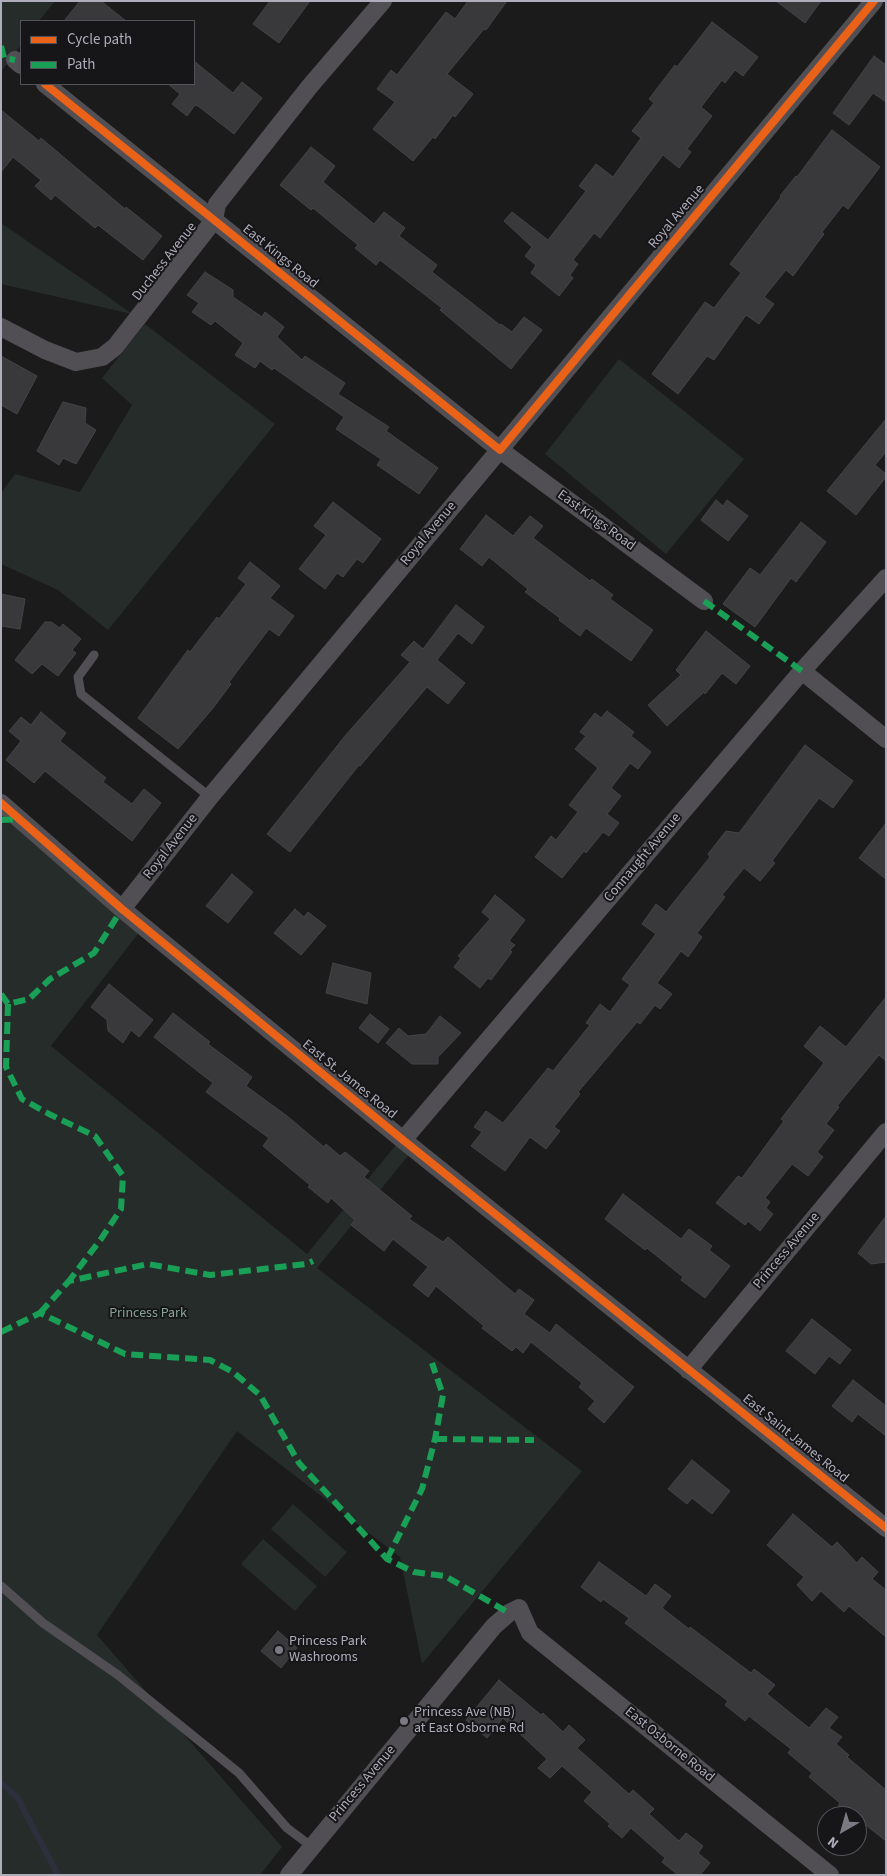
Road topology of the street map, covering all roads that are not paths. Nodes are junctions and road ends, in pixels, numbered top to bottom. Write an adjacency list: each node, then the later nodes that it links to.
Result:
1 (384, 1): 4 (street, Duchess Avenue)
2 (874, 1): 6 (street, Royal Avenue)
3 (46, 85): 4 (street, East Kings Road)
4 (214, 220): 5 (street, Duchess Avenue); 6 (street, East Kings Road)
5 (1, 327)
6 (500, 450): 8 (street, East Kings Road); 12 (street, Royal Avenue)
7 (886, 578): 10 (street, Connaught Avenue)
8 (704, 601)
9 (94, 655): 12 (lane)
10 (802, 672): 11 (street); 16 (street, Connaught Avenue)
11 (886, 739)
12 (210, 797): 14 (street, Royal Avenue)
13 (1, 803): 14 (street, East St. James Road)
14 (122, 909): 16 (street, East St. James Road)
15 (884, 1137): 17 (street, Princess Avenue)
16 (403, 1140): 17 (street, East St. James Road)
17 (688, 1370): 18 (street, East Saint James Road)
18 (886, 1528)
19 (1, 1586): 21 (lane)
20 (519, 1608): 21 (street, Princess Avenue); 23 (street, East Osborne Road)
21 (312, 1846): 22 (street, Princess Avenue)
22 (289, 1875)
23 (830, 1875)

